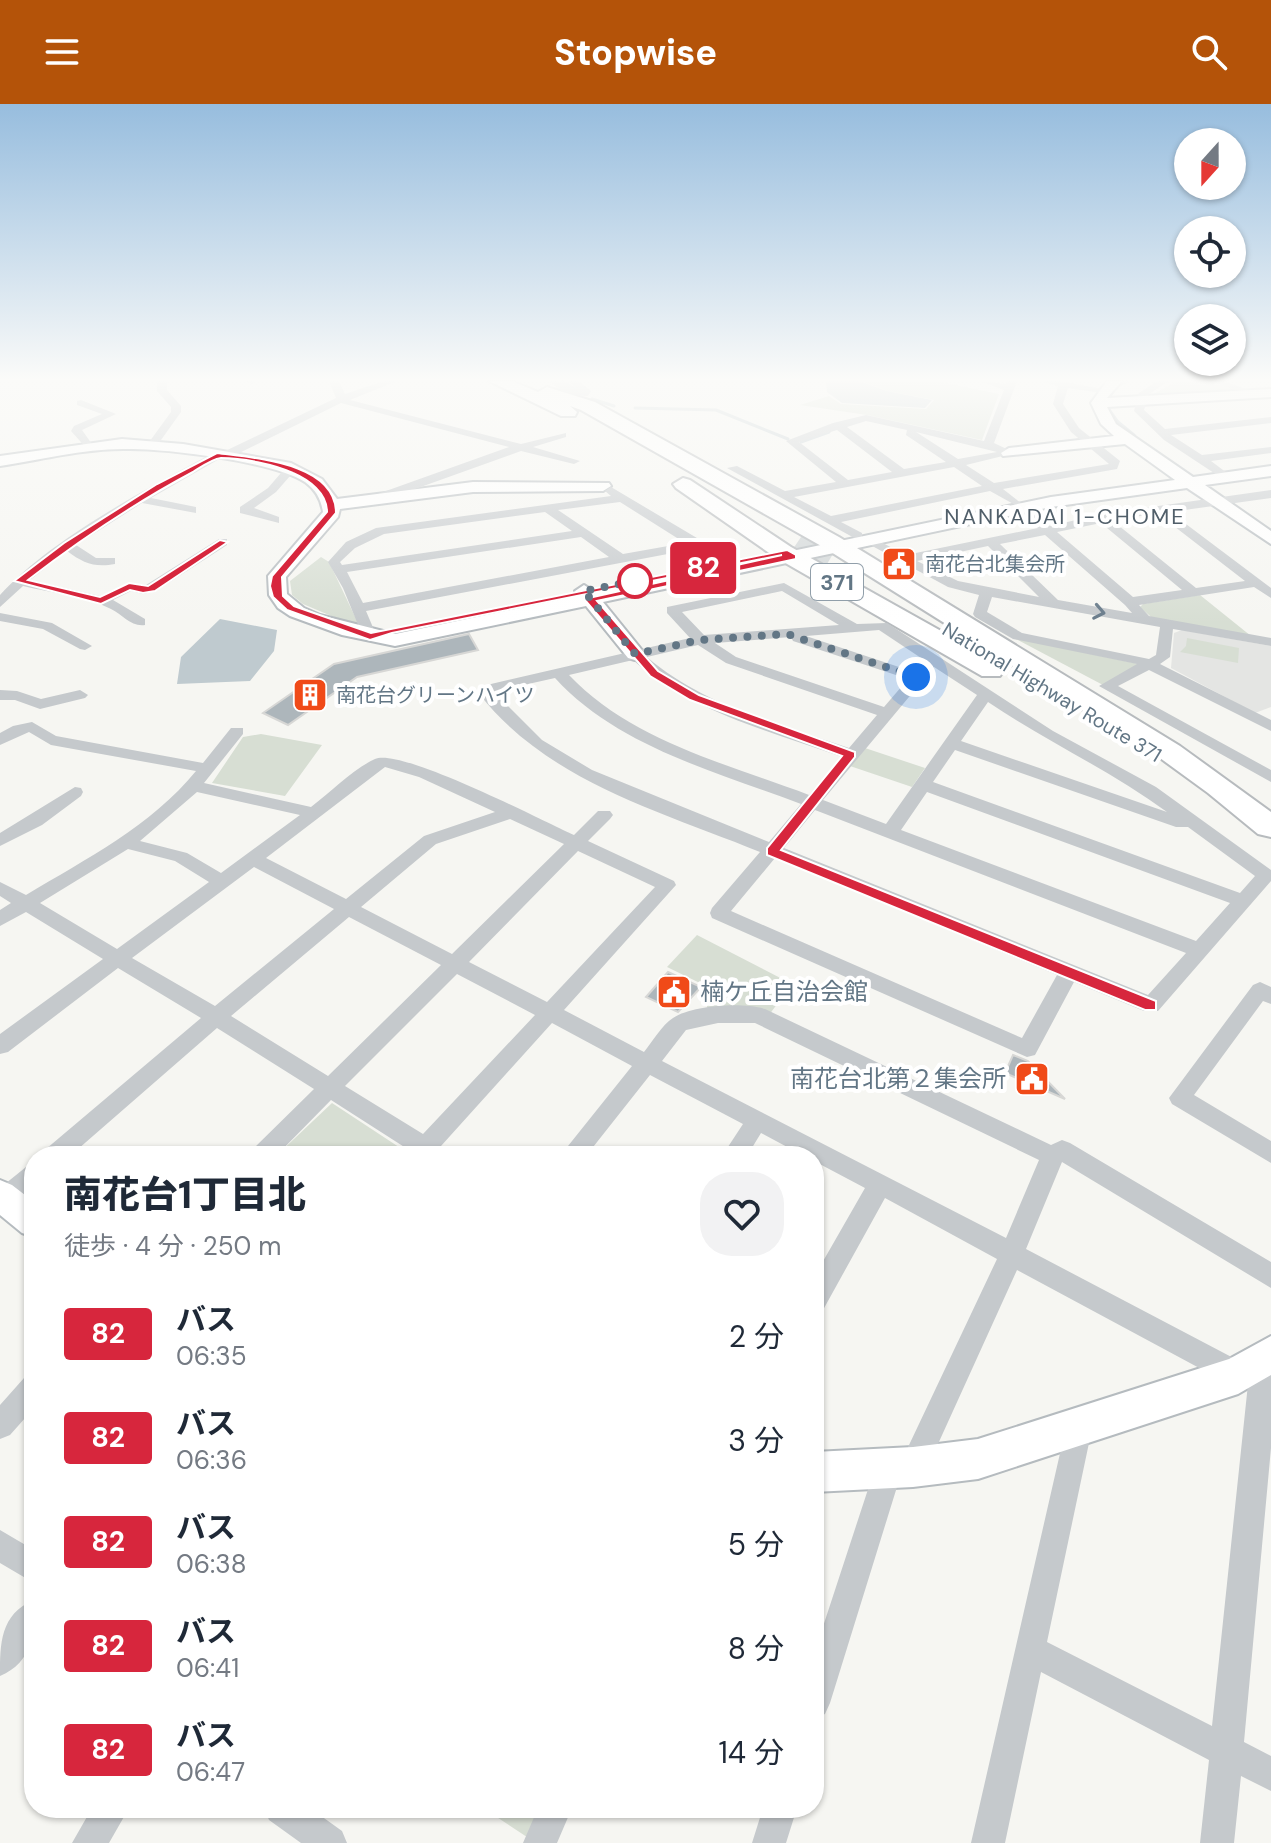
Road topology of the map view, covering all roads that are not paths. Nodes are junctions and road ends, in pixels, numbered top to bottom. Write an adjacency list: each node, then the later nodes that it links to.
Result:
1 (209, 462): 26 (street)
2 (257, 462): 13 (street)
3 (479, 462): 27 (street)
4 (652, 462): 45 (highway, 371)
5 (662, 462): 45 (highway, 371)
6 (689, 462): 40 (highway, 371)
7 (818, 462): 19 (street)
8 (887, 462): 16 (street)
9 (955, 462): 16 (street); 21 (street)
10 (1115, 462): 21 (street)
11 (1160, 462): 18 (street)
12 (1205, 462): 17 (street)
13 (291, 468): 29 (street); 36 (street)
14 (733, 468): 23 (street)
15 (1271, 469): 17 (street); 18 (street)
16 (900, 472): 19 (street)
17 (1221, 473): 18 (street)
18 (1186, 480): 28 (street); 30 (street)
19 (845, 483): 23 (street)
20 (603, 486): 25 (street); 27 (street)
21 (993, 487): 30 (street); 40 (street)
22 (1271, 494): 24 (street)
23 (784, 495): 40 (street)
24 (1254, 496): 28 (street); 32 (street)
25 (622, 498): 31 (street); 43 (street)
26 (139, 499): 34 (street); 44 (street)
27 (376, 499): 29 (street)
28 (1216, 501): 33 (street); 39 (street)
29 (332, 505): 68 (street)
30 (1019, 506): 37 (street); 40 (street)
31 (547, 508): 38 (street); 50 (street)
32 (1271, 508)
33 (1159, 509): 35 (street); 52 (street)
34 (192, 510)
35 (1102, 518): 37 (street); 54 (street)
36 (275, 520)
37 (1046, 529): 41 (street); 58 (street)
38 (581, 533): 46 (street); 50 (street)
39 (1271, 539)
40 (844, 541): 45 (street); 47 (street); 87 (highway, National Highway Route 371 / 371); 96 (highway, 371)
41 (990, 541): 47 (street); 60 (street)
42 (223, 542): 57 (street)
43 (698, 544): 46 (street); 49 (street)
44 (67, 545): 48 (street); 51 (street)
45 (792, 550): 49 (street); 56 (street); 87 (highway, 371)
46 (621, 559): 61 (street)
47 (906, 559): 53 (street)
48 (110, 561)
49 (726, 563): 56 (street)
50 (339, 569): 61 (street)
51 (19, 581): 57 (street); 59 (street)
52 (1256, 583): 54 (street); 55 (street)
53 (987, 592): 60 (street); 74 (street)
54 (1193, 592): 58 (street)
55 (1271, 594)
56 (587, 595): 68 (street); 72 (street)
57 (101, 600): 64 (street)
58 (1130, 602): 63 (street)
59 (0, 603)
60 (1053, 603): 63 (street, one-way to 63)
61 (358, 608): 68 (street)
62 (0, 617): 71 (street)
63 (1145, 621): 65 (street)
64 (140, 622)
65 (1167, 624): 70 (street); 74 (street)
66 (856, 629): 67 (street); 69 (street); 73 (street)
67 (787, 634): 69 (street); 76 (street)
68 (370, 637)
69 (700, 640): 72 (street); 80 (street)
70 (1271, 642)
71 (85, 646)
72 (635, 654): 75 (street); 85 (street)
73 (933, 659): 76 (street); 79 (street)
74 (1149, 663): 81 (street); 88 (street)
75 (558, 672): 92 (street); 102 (street)
76 (916, 677): 80 (street)
77 (0, 695): 78 (street)
78 (80, 695)
79 (985, 695): 84 (street); 97 (street)
80 (886, 713): 85 (street)
81 (1271, 726)
82 (237, 731): 86 (street)
83 (0, 740): 86 (street)
84 (951, 743): 89 (street); 97 (street)
85 (850, 754): 92 (street)
86 (205, 768): 90 (street)
87 (1184, 771): 96 (highway, National Highway Route 371 / 371)
88 (1271, 777)
89 (922, 784): 98 (street); 106 (street)
90 (195, 786): 93 (street); 101 (street)
91 (75, 792): 99 (street)
92 (812, 803): 98 (street); 102 (street)
93 (315, 813): 94 (street); 103 (street)
94 (510, 813): 100 (street); 108 (street)
95 (604, 815): 100 (street)
96 (1270, 828)
97 (1199, 829): 106 (street)
98 (890, 832): 110 (street)
99 (0, 840)
100 (576, 841): 112 (street); 115 (street)
101 (126, 843): 104 (street); 107 (street)
102 (772, 851): 113 (street); 113 (street)
103 (255, 860): 104 (street); 108 (street)
104 (223, 882): 111 (street)
105 (0, 888): 107 (street)
106 (1243, 901): 110 (street)
107 (24, 903): 109 (street); 111 (street)
108 (348, 909): 112 (street); 116 (street)
109 (0, 919)
110 (1199, 950): 113 (street)
111 (117, 958): 116 (street); 117 (street)
112 (454, 964): 115 (street); 119 (street)
113 (1069, 972)
114 (1271, 996): 128 (street)
115 (548, 1012): 118 (street); 124 (street)
116 (216, 1017): 119 (street); 121 (street)
117 (0, 1046)
118 (648, 1063): 120 (street); 125 (street); 130 (street)
119 (329, 1088): 122 (street); 123 (street)
120 (758, 1120): 126 (street); 127 (street)
121 (66, 1146)
122 (271, 1146)
123 (416, 1146)
124 (433, 1146)
125 (580, 1146)
126 (741, 1146)
127 (808, 1146)
128 (1271, 1153)
129 (824, 1155): 132 (street)
130 (1052, 1156): 135 (street); 136 (street)
131 (24, 1182): 133 (street)
132 (880, 1184): 135 (street); 137 (street)
133 (2, 1199): 134 (street)
134 (24, 1215)
135 (1011, 1255): 138 (street); 142 (street)
136 (1271, 1276)
137 (824, 1283)
138 (1254, 1365): 140 (street); 150 (street)
139 (24, 1399): 141 (street)
140 (1079, 1424): 142 (street); 147 (street)
141 (0, 1425)
142 (901, 1468): 143 (street); 149 (street)
143 (824, 1472)
144 (0, 1545): 145 (street)
145 (24, 1561)
146 (24, 1628): 148 (street)
147 (1031, 1650): 150 (street); 160 (street)
148 (0, 1660)
149 (824, 1676)
150 (1226, 1751): 151 (street); 161 (street)
151 (1271, 1774)
152 (105, 1818): 157 (street)
153 (293, 1818): 156 (street)
154 (551, 1818): 158 (street)
155 (777, 1818): 159 (street)
156 (320, 1840)
157 (89, 1843)
158 (540, 1843)
159 (769, 1843)
160 (988, 1843)
161 (1217, 1843)

